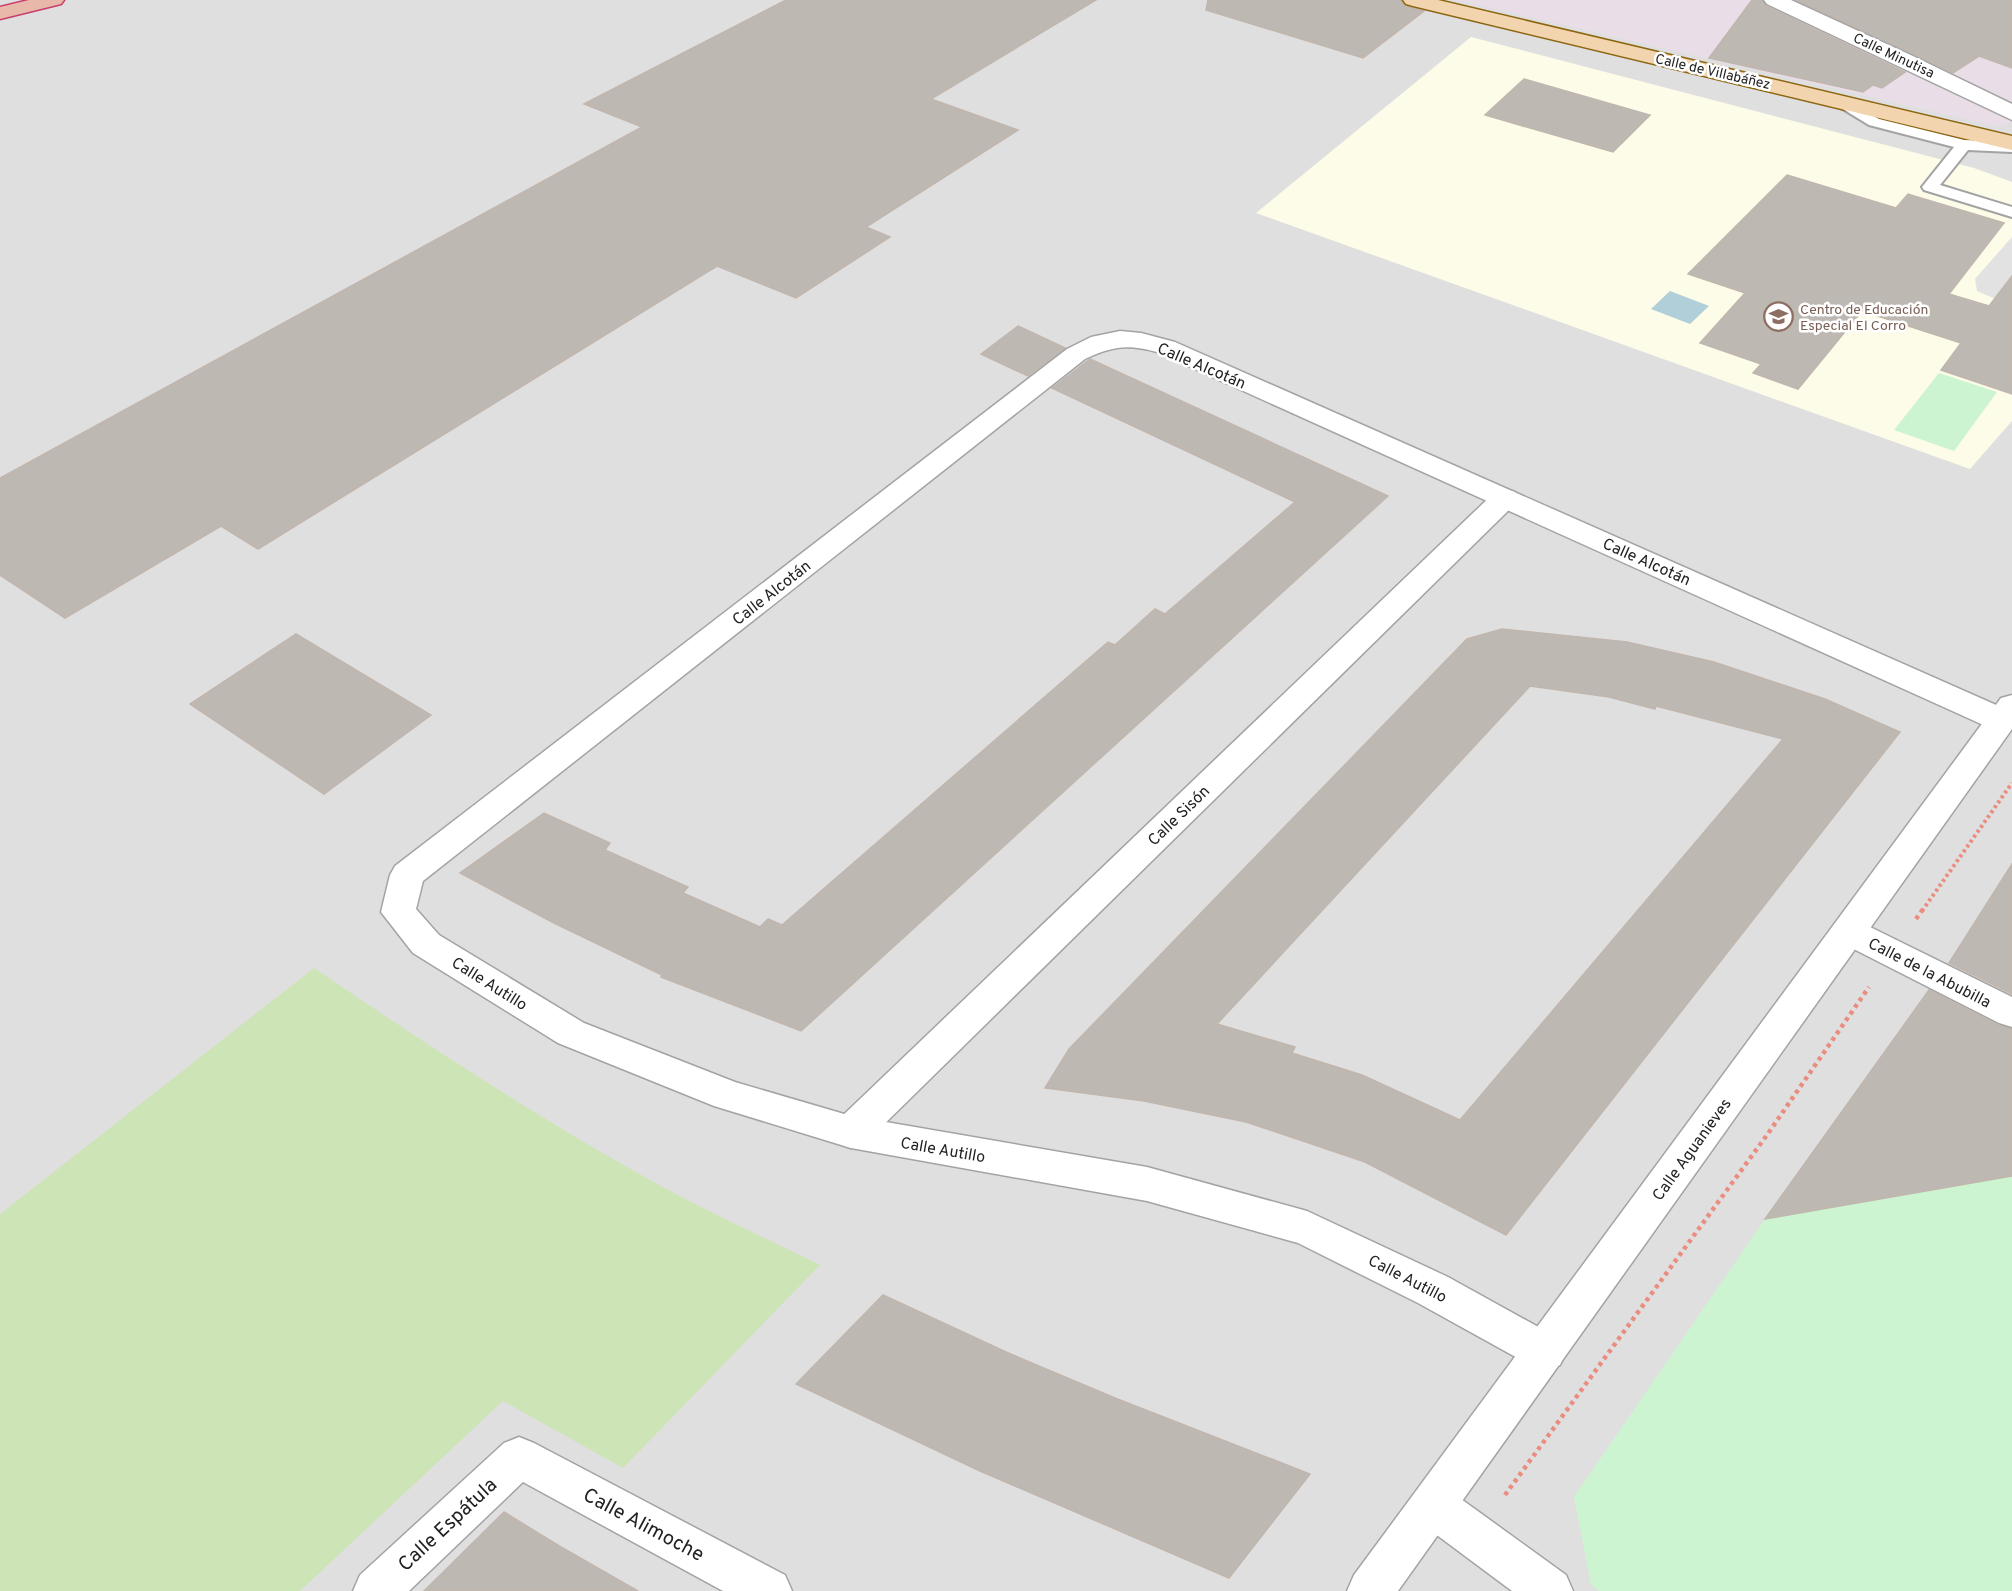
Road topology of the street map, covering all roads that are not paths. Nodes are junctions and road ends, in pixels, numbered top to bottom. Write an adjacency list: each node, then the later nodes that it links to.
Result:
1 (54, 0): 4 (highway)
2 (1413, 0): 5 (main road, Calle de Villabáñez)
3 (1774, 0): 6 (street, Calle Minutisa)
4 (0, 13)
5 (1838, 100): 7 (main road, Calle de Villabáñez); 8 (lane)
6 (2012, 113)
7 (2012, 142)
8 (1964, 145): 9 (lane); 10 (lane)
9 (2012, 147)
10 (2012, 212)
11 (1505, 498): 12 (street, Calle Alcotán); 13 (street, Calle Alcotán); 16 (street, Calle Sisón)
12 (2006, 713): 14 (street, Calle Aguanieves)
13 (407, 875): 16 (street, Calle Autillo)
14 (1848, 931): 15 (street, Calle de la Abubilla); 17 (street, Calle Aguanieves)
15 (2012, 1013)
16 (851, 1132): 17 (street, Calle Autillo)
17 (1545, 1352): 19 (street, Calle Aguanieves)
18 (519, 1457): 20 (street, Calle Espátula); 21 (street, Calle Alimoche)
19 (1434, 1506): 22 (street, Calle Aguanieves); 23 (street)
20 (375, 1591)
21 (769, 1591)
22 (1370, 1591)
23 (1550, 1591)

